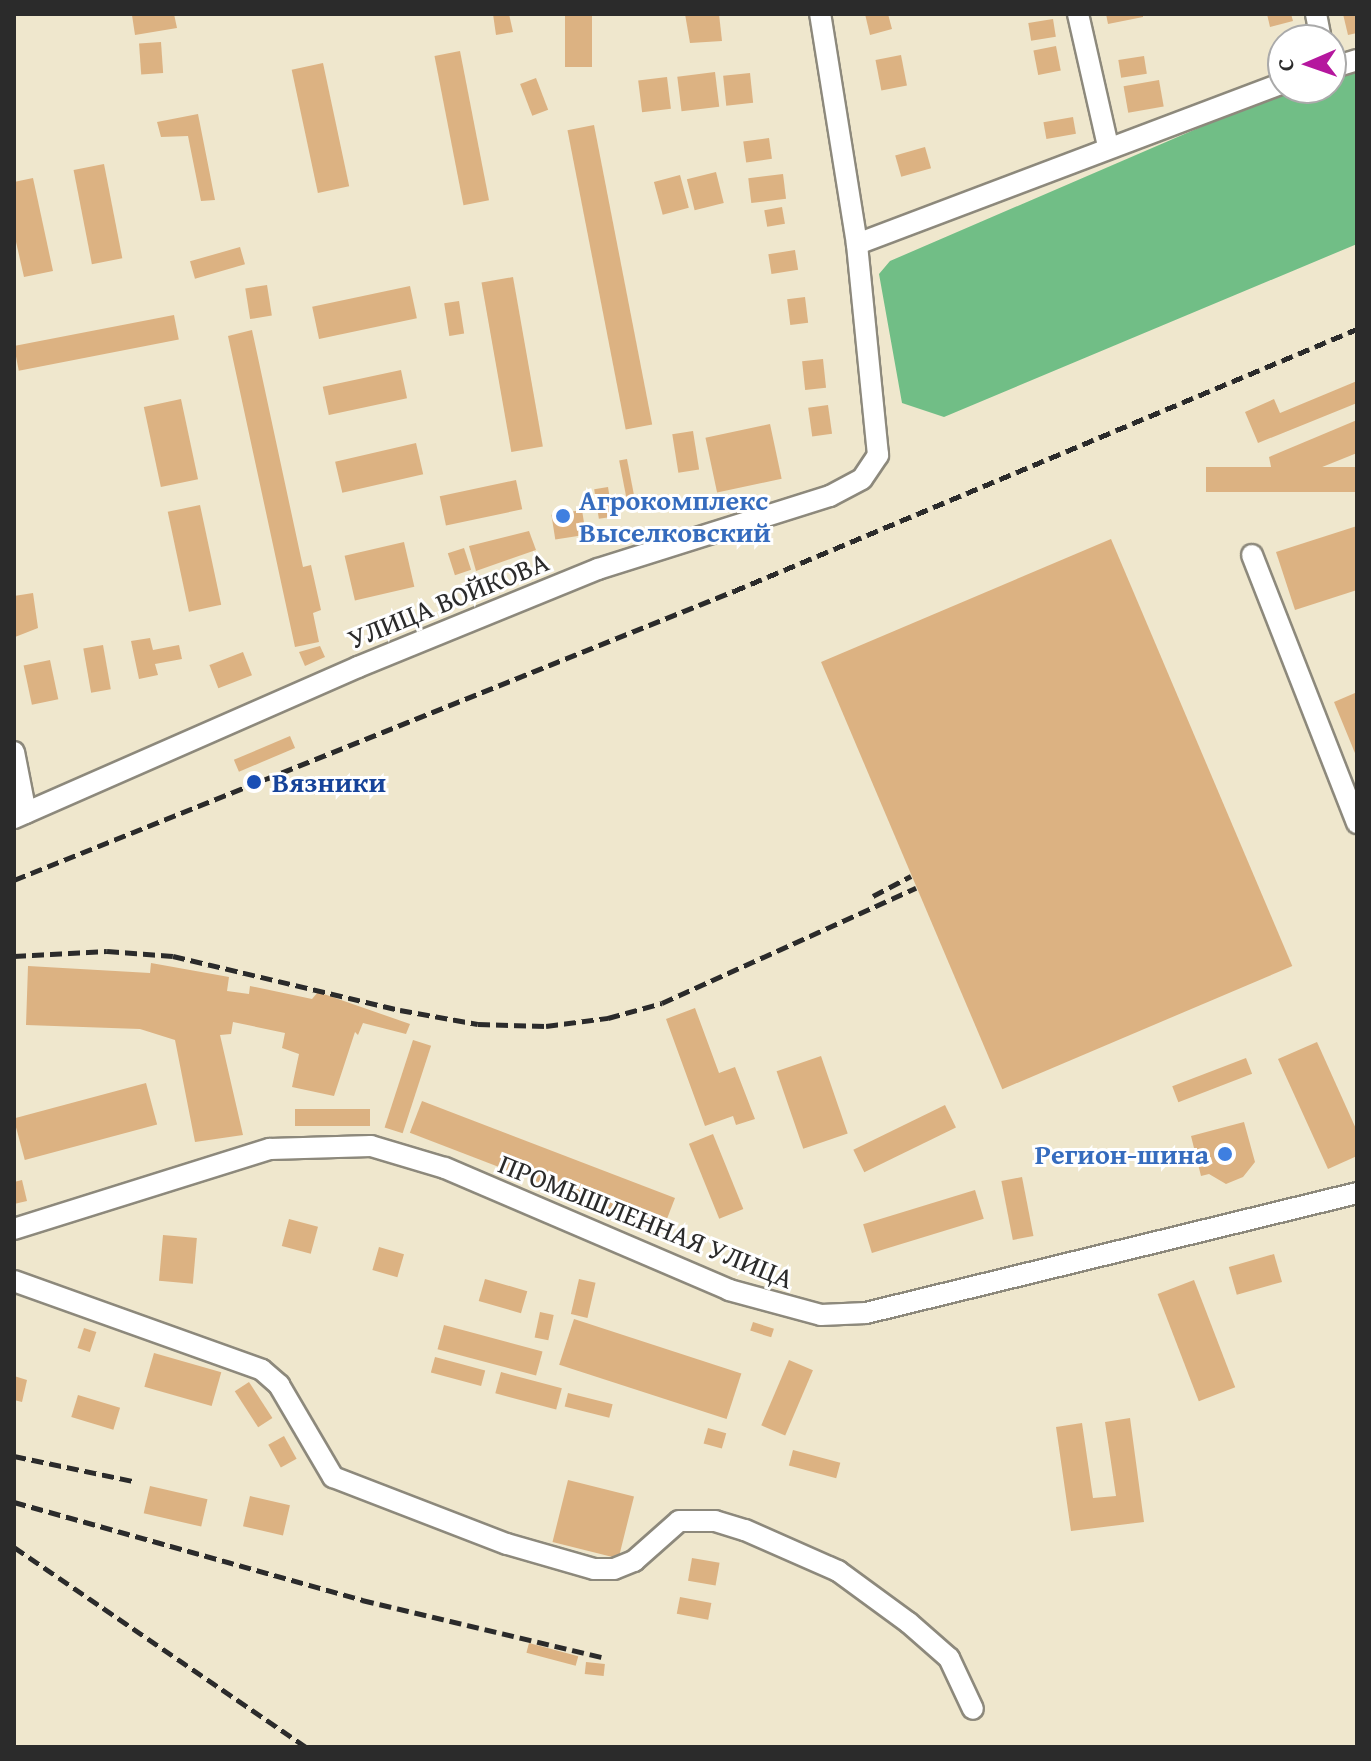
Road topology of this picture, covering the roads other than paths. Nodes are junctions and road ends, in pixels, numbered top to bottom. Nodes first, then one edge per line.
1 (820, 14) edge
2 (1078, 14) edge
3 (1267, 89) edge
4 (1108, 146) junction
5 (857, 244) junction
6 (1252, 555) dead end
7 (14, 752) edge
8 (20, 816) edge
9 (1357, 823) edge
10 (1357, 1193) edge
11 (14, 1229) edge
12 (14, 1281) edge
13 (973, 1709) dead end

1 - 5 street, УЛИЦА ВОЙКОВА
2 - 4 street
3 - 4 street
4 - 5 street
5 - 8 street, УЛИЦА ВОЙКОВА
6 - 9 street
7 - 8 street
10 - 11 street, ПРОМЫШЛЕННАЯ УЛИЦА
12 - 13 street

